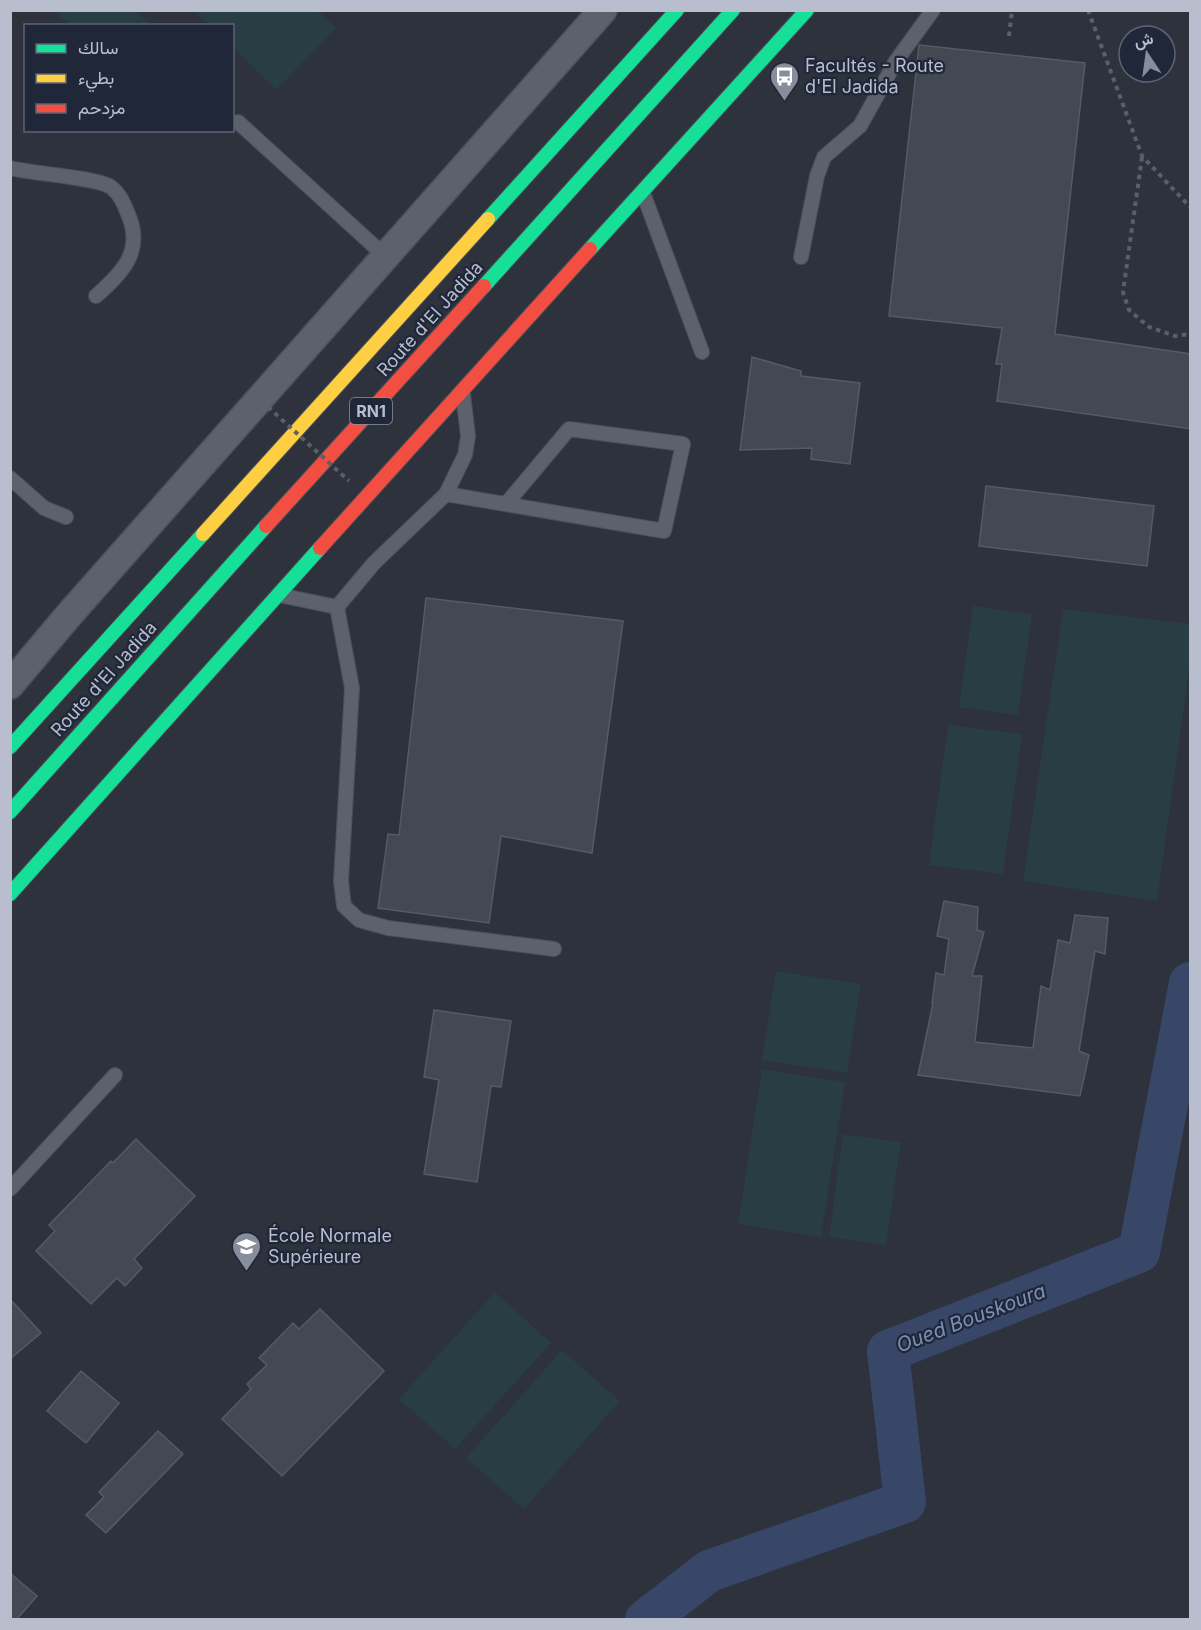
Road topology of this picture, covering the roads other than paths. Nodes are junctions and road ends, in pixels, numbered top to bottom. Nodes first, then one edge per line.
1 (603, 10) edge
2 (677, 10) edge
3 (734, 10) edge
4 (807, 10) edge
5 (933, 10) edge
6 (238, 122) dead end
7 (10, 168) edge
8 (643, 192) junction
9 (385, 256) junction
10 (801, 257) dead end
11 (96, 296) dead end
12 (702, 352) dead end
13 (463, 391) junction
14 (10, 478) edge
15 (446, 494) junction
16 (506, 504) junction
17 (66, 518) dead end
18 (278, 595) junction
19 (337, 607) junction
20 (10, 685) edge
21 (10, 747) edge
22 (10, 812) edge
23 (10, 894) edge
24 (554, 949) dead end
25 (115, 1075) dead end
26 (10, 1189) edge

1 - 9 street
2 - 21 main road, Route d'El Jadida / RN1
3 - 22 main road, Route d'El Jadida / RN1
4 - 8 main road
5 - 10 lane
6 - 9 lane
7 - 11 lane
8 - 12 lane
8 - 13 main road
9 - 20 street
13 - 15 lane
13 - 18 main road
14 - 17 lane
15 - 16 lane
15 - 19 lane
16 - 16 lane
18 - 19 lane
18 - 23 main road
19 - 24 lane
25 - 26 lane

